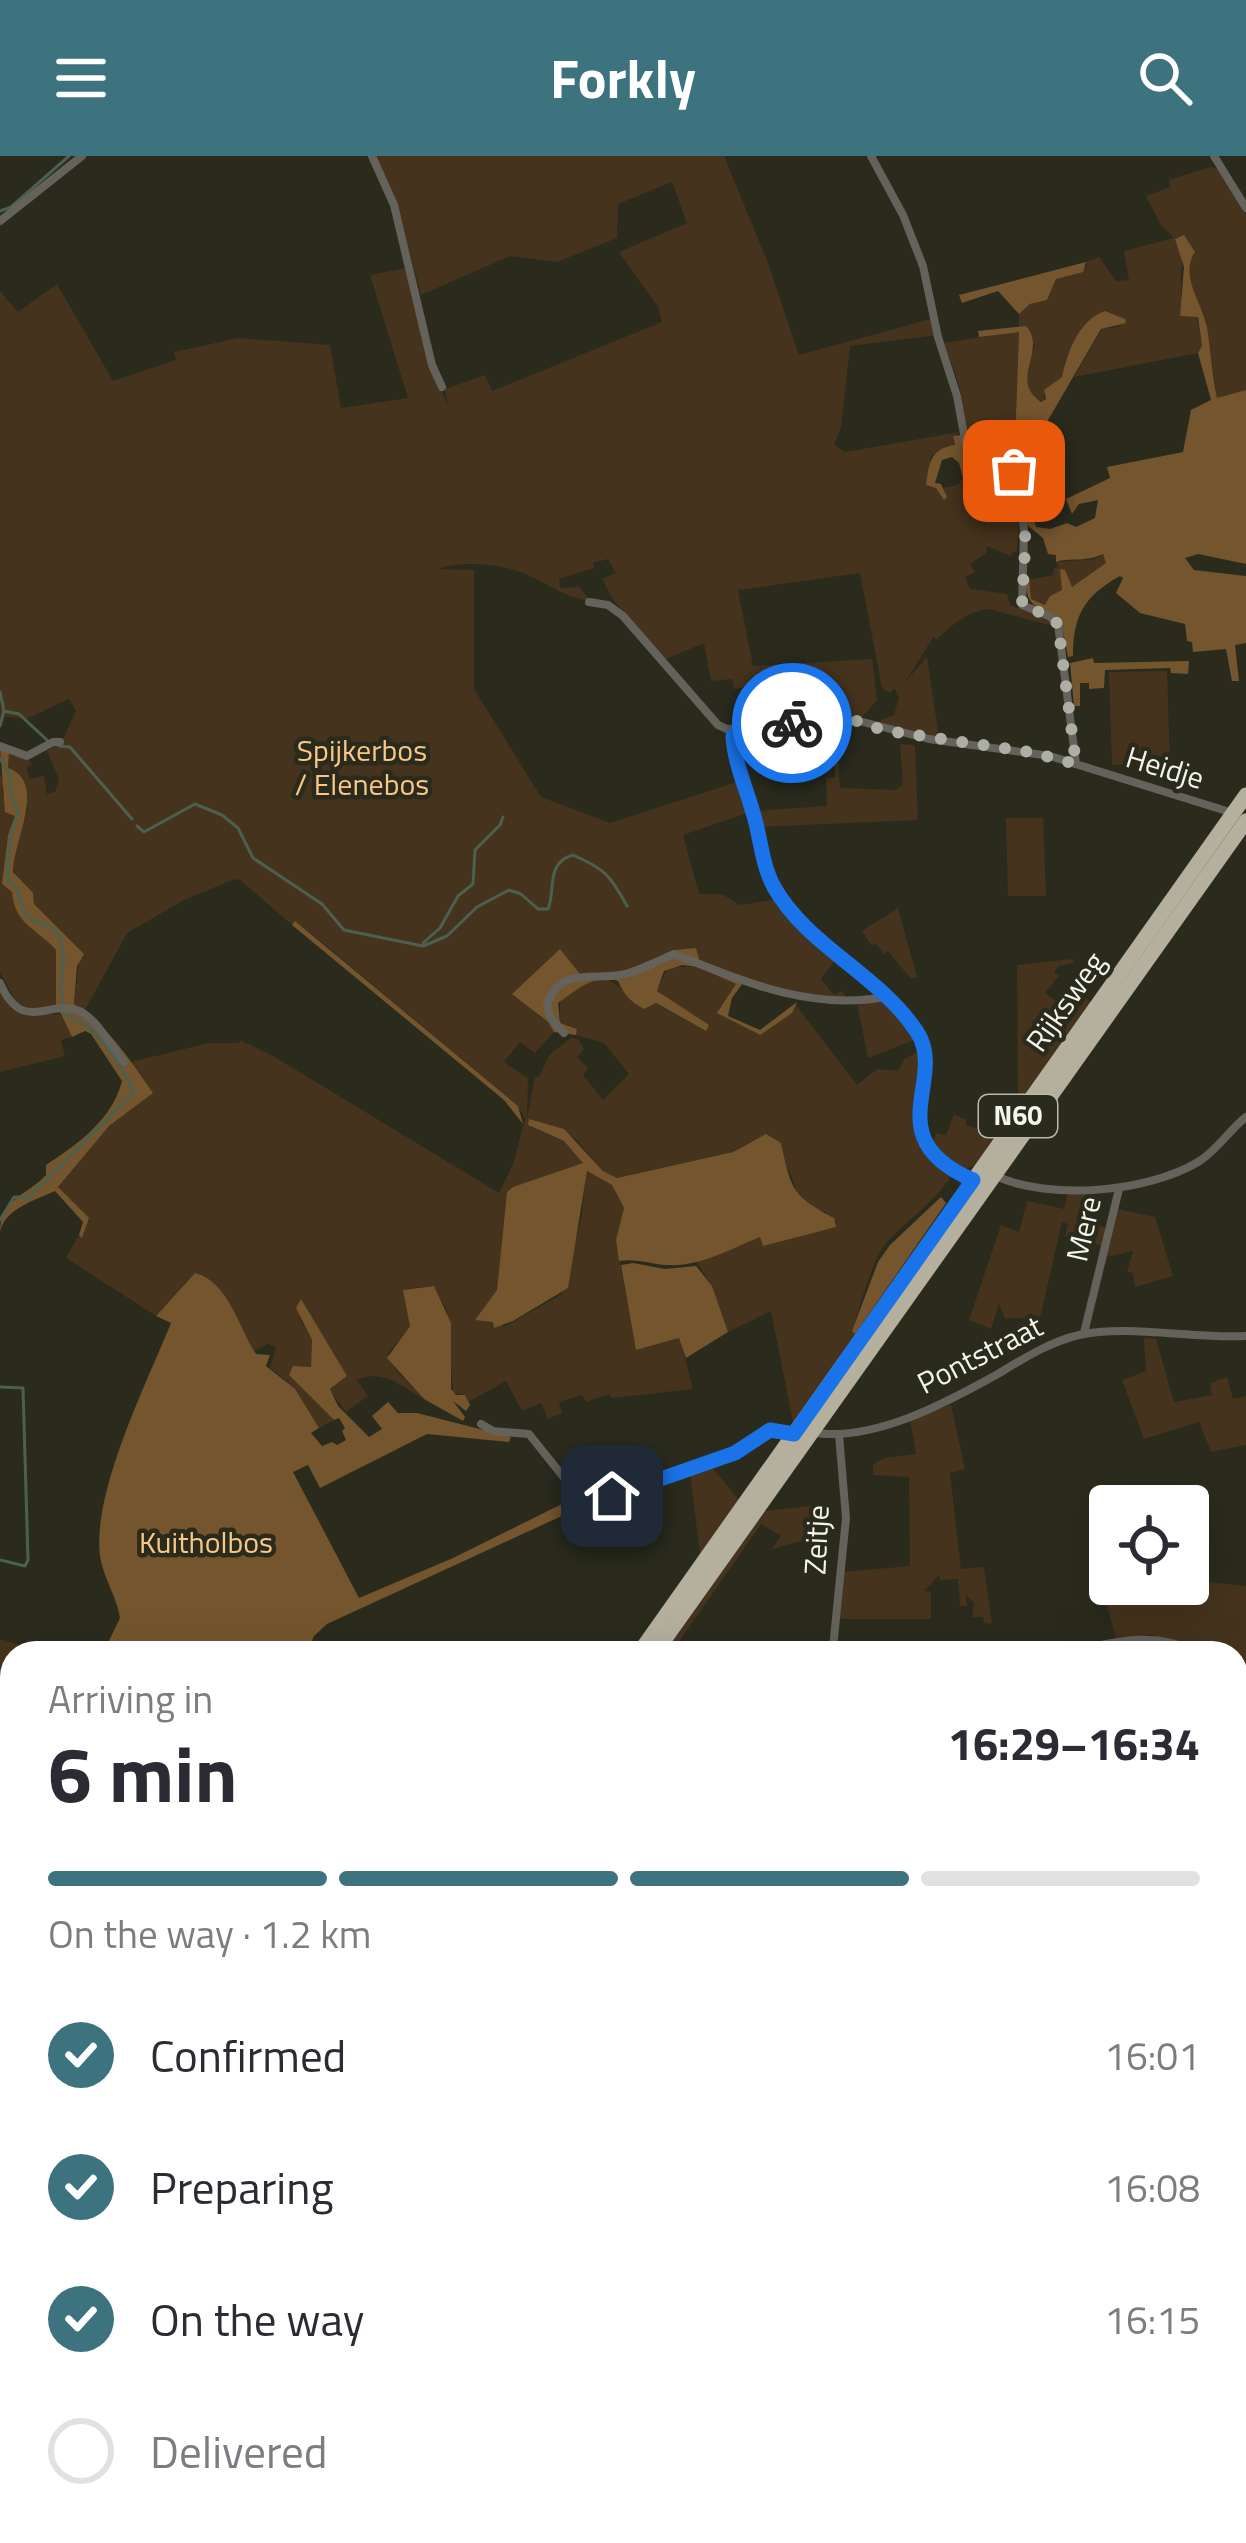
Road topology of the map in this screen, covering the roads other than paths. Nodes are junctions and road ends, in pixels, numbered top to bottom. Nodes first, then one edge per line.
1 (82, 156) edge
2 (372, 156) edge
3 (872, 156) edge
4 (1214, 156) edge
5 (1246, 208) edge
6 (0, 221) edge
7 (442, 387) dead end
8 (589, 602) dead end
9 (735, 731) junction
10 (60, 742) dead end
11 (0, 746) edge
12 (1076, 764) junction
13 (1246, 795) edge
14 (1241, 817) edge
15 (0, 982) edge
16 (887, 996) junction
17 (562, 1032) dead end
18 (124, 1062) dead end
19 (1246, 1117) edge
20 (993, 1174) junction
21 (973, 1180) junction
22 (1119, 1189) junction
23 (1084, 1334) junction
24 (1246, 1336) edge
25 (481, 1424) dead end
26 (802, 1433) junction
27 (839, 1435) junction
28 (648, 1641) edge
29 (663, 1641) edge
30 (838, 1641) edge
31 (1132, 1641) edge
32 (1168, 1641) edge

1 - 6 street
2 - 7 street
3 - 12 street
4 - 5 street
8 - 9 street, Heidje
9 - 12 street, Heidje
9 - 16 street
10 - 11 street
12 - 14 street, Heidje
13 - 14 highway, Rijksweg / N60
14 - 20 highway, Rijksweg / N60
14 - 21 highway, Rijksweg / N60
15 - 18 street
16 - 17 street
16 - 21 street
19 - 22 street
20 - 22 street, Mere
20 - 26 highway, Rijksweg / N60
21 - 26 highway, Rijksweg / N60
22 - 23 street, Mere
23 - 24 street, Pontstraat
23 - 27 street, Pontstraat
25 - 26 street
26 - 27 street, Pontstraat
26 - 28 highway, Rijksweg / N60
26 - 29 highway, Rijksweg / N60
27 - 30 street, Zeitje
31 - 32 street

